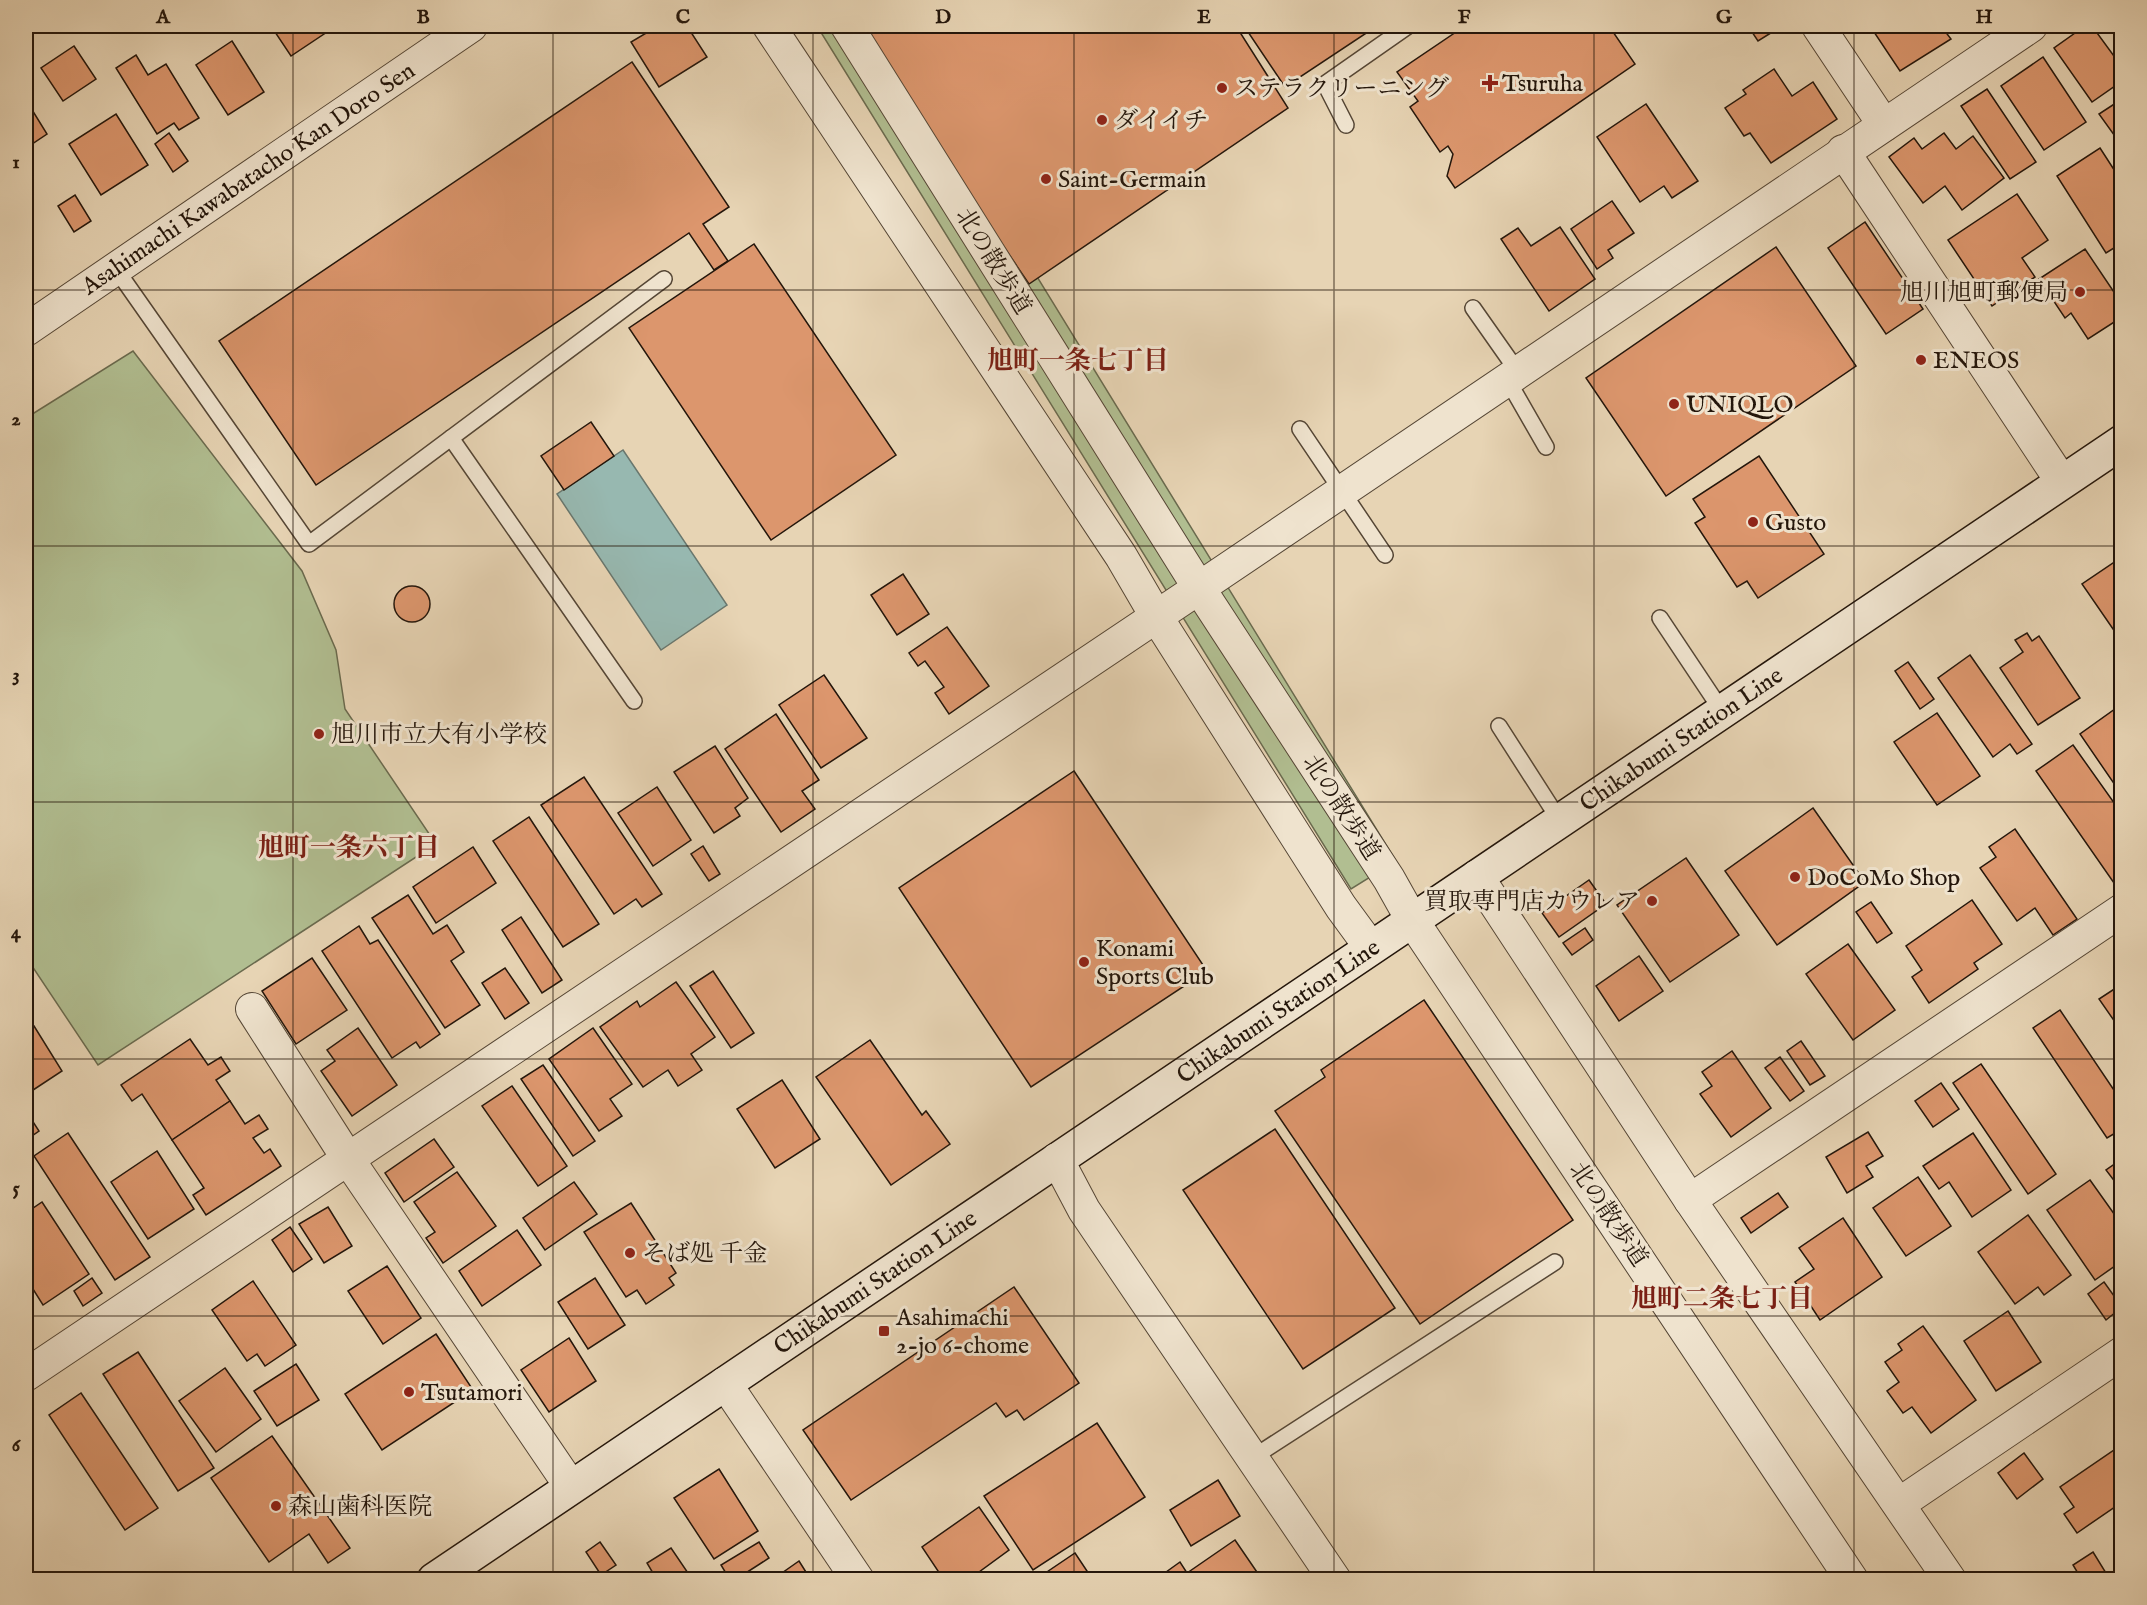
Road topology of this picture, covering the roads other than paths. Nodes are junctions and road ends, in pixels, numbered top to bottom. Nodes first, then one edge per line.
1 (471, 26) edge
2 (769, 26) edge
3 (847, 26) edge
4 (1408, 26) edge
5 (1818, 26) edge
6 (2031, 26) edge
7 (1346, 125) dead end
8 (1884, 125) junction
9 (1843, 152) junction
10 (116, 269) junction
11 (664, 279) dead end
12 (1473, 308) dead end
13 (26, 330) edge
14 (1512, 375) junction
15 (1300, 429) dead end
16 (451, 438) junction
17 (1546, 447) dead end
18 (2120, 447) edge
19 (2062, 482) junction
20 (1341, 491) junction
21 (1385, 555) dead end
22 (1199, 588) junction
23 (1156, 616) junction
24 (1660, 618) dead end
25 (634, 701) dead end
26 (1722, 711) junction
27 (1499, 726) dead end
28 (1560, 821) junction
29 (1477, 876) junction
30 (2121, 910) edge
31 (1412, 920) junction
32 (1371, 948) junction
33 (252, 1008) dead end
34 (348, 1159) junction
35 (1057, 1159) junction
36 (1690, 1200) junction
37 (1555, 1262) dead end
38 (2121, 1353) edge
39 (26, 1375) edge
40 (725, 1383) junction
41 (1252, 1458) junction
42 (571, 1487) junction
43 (1899, 1504) junction
44 (434, 1580) edge
45 (858, 1580) edge
46 (1335, 1580) edge
47 (1852, 1580) edge
48 (1950, 1580) edge

1 - 10 street, Asahimachi Kawabatacho Kan Doro Sen
2 - 23 street
3 - 22 street, 北の散歩道
4 - 7 lane
5 - 8 street
6 - 8 street
8 - 9 street
9 - 14 street
9 - 19 street
10 - 13 street, Asahimachi Kawabatacho Kan Doro Sen
10 - 16 lane
11 - 16 lane
12 - 14 lane
14 - 17 lane
14 - 20 street
15 - 20 lane
16 - 25 lane
18 - 19 main road, Chikabumi Station Line
19 - 26 main road, Chikabumi Station Line
20 - 21 lane
20 - 22 street
22 - 23 street
22 - 31 street, 北の散歩道
23 - 32 street
23 - 34 street
24 - 26 lane
26 - 28 main road, Chikabumi Station Line
27 - 28 lane
28 - 29 main road, Chikabumi Station Line
29 - 31 main road, Chikabumi Station Line
29 - 36 street
30 - 36 street
31 - 32 main road, Chikabumi Station Line
31 - 47 street, 北の散歩道
32 - 35 main road, Chikabumi Station Line
33 - 34 street
34 - 39 street
34 - 42 street
35 - 40 main road, Chikabumi Station Line
35 - 41 street
36 - 43 street
37 - 41 lane
38 - 43 street
40 - 42 main road, Chikabumi Station Line
40 - 45 street
41 - 46 street
42 - 44 main road, Chikabumi Station Line
43 - 48 street

